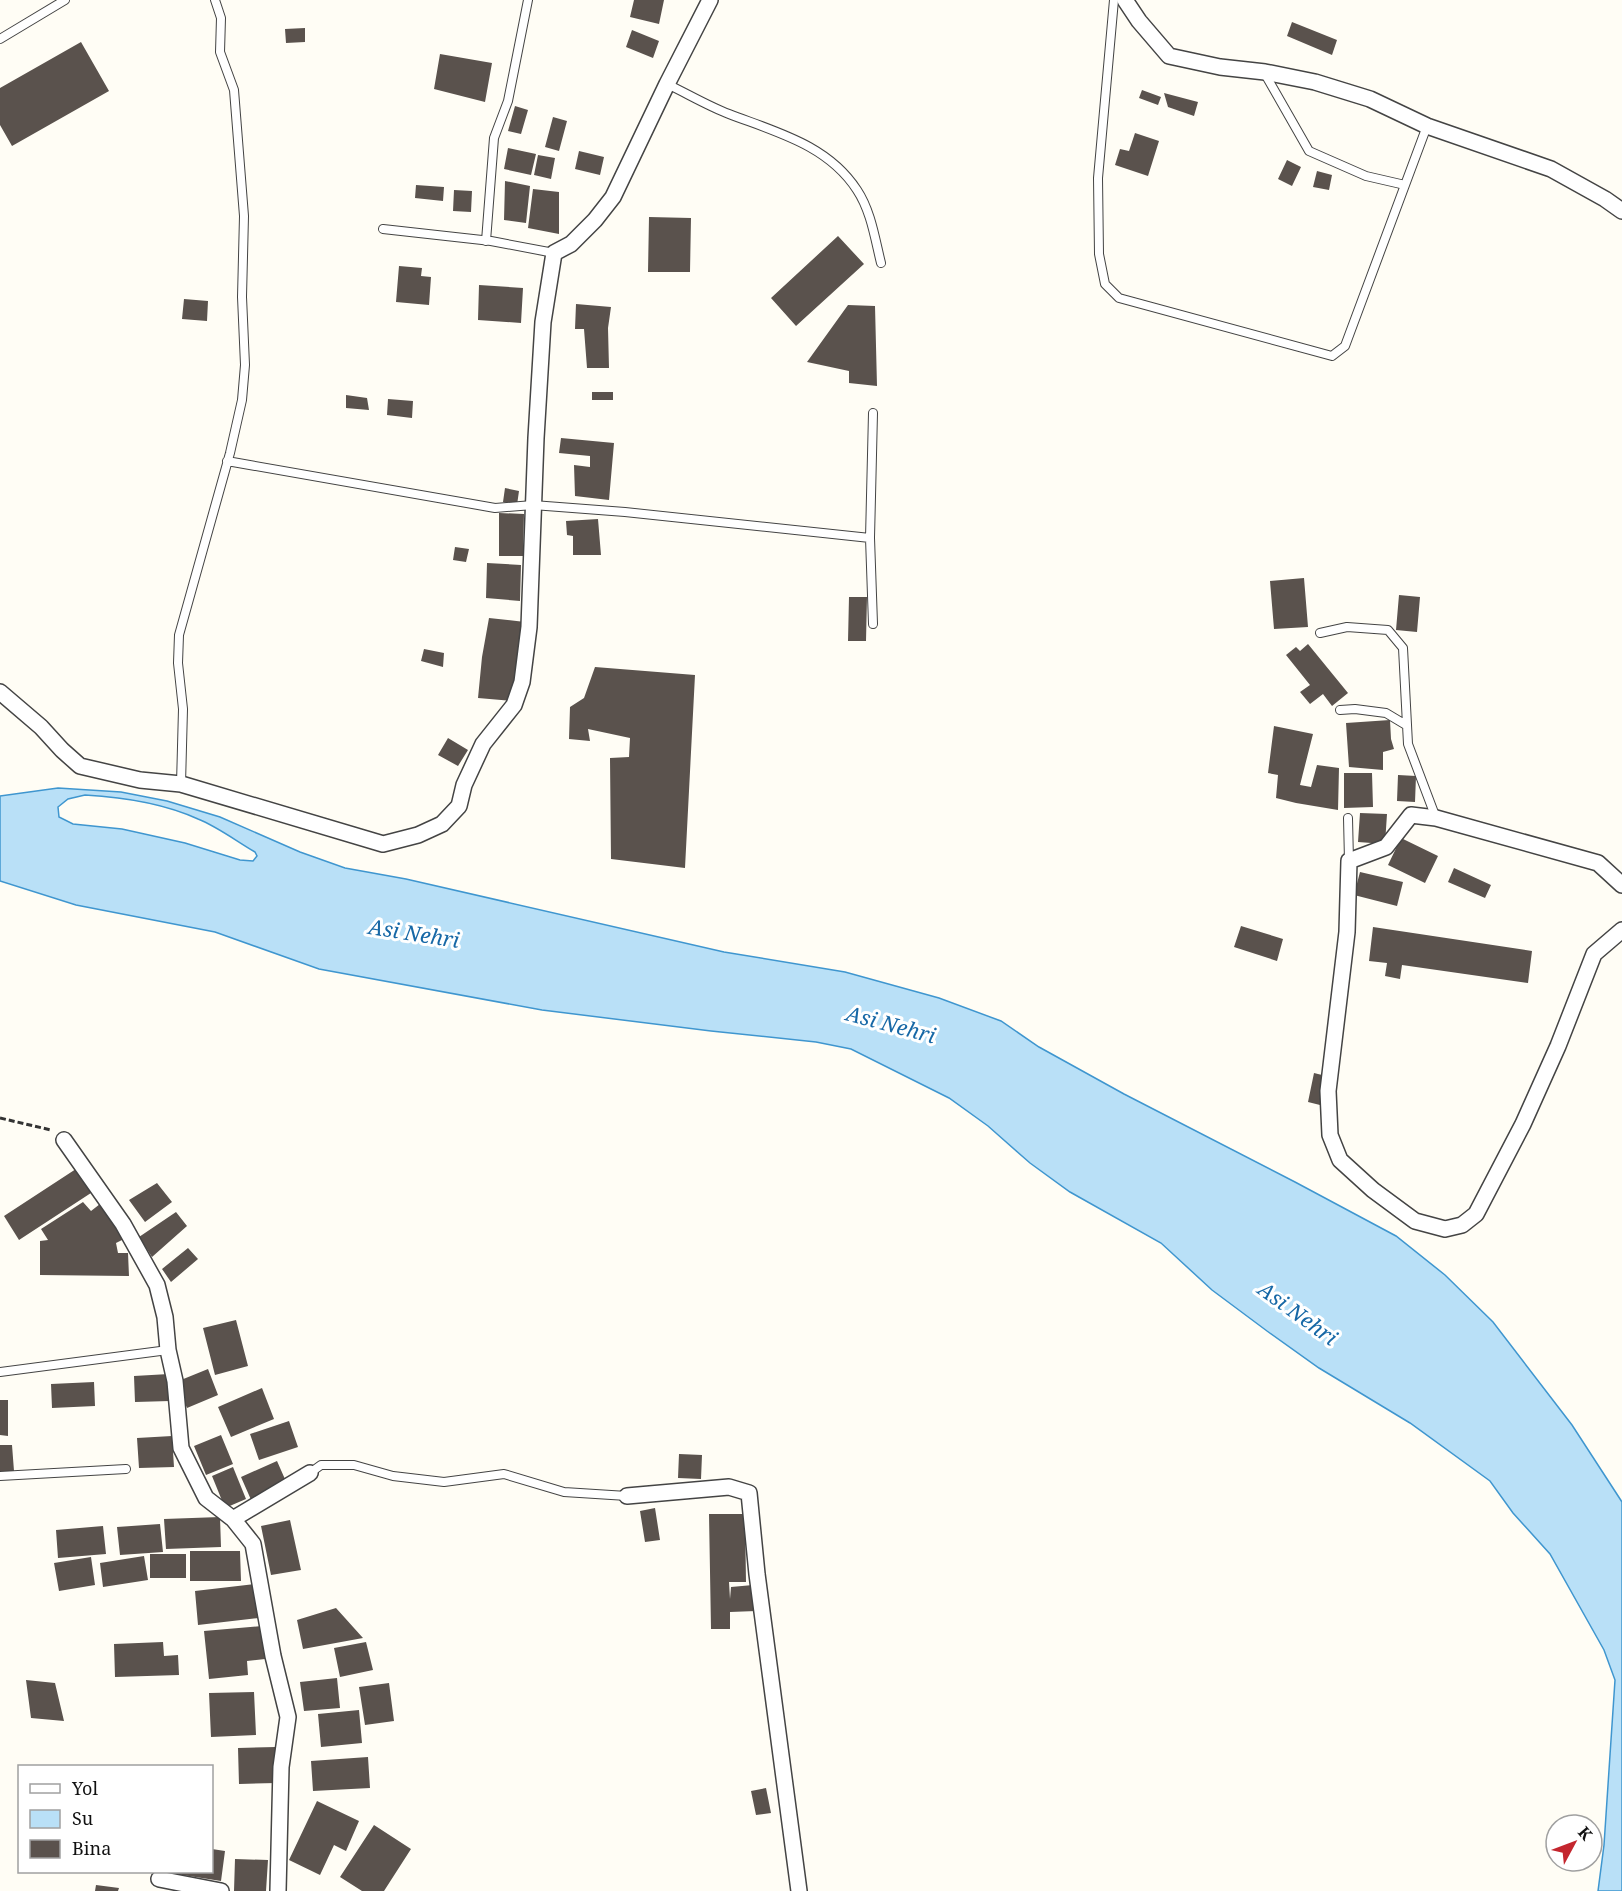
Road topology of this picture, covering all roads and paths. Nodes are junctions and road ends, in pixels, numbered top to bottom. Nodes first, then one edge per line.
1 (65, 0) edge
2 (215, 0) edge
3 (528, 0) edge
4 (710, 0) edge
5 (1114, 0) edge
6 (1125, 0) edge
7 (0, 39) edge
8 (1264, 72) junction
9 (667, 84) junction
10 (1427, 126) junction
11 (1405, 185) junction
12 (1622, 211) edge
13 (383, 229) dead end
14 (486, 241) junction
15 (554, 254) junction
16 (881, 263) dead end
17 (873, 413) dead end
18 (227, 461) junction
19 (533, 505) junction
20 (870, 538) junction
21 (873, 624) dead end
22 (1320, 633) dead end
23 (0, 692) edge
24 (1340, 710) dead end
25 (1407, 725) junction
26 (182, 784) junction
27 (1348, 818) dead end
28 (1436, 818) junction
29 (1349, 861) junction
30 (1622, 885) edge
31 (1622, 930) edge
32 (0, 1118) edge
33 (64, 1140) joint
34 (168, 1350) junction
35 (0, 1372) edge
36 (126, 1468) dead end
37 (310, 1473) joint
38 (0, 1476) edge
39 (627, 1496) joint
40 (233, 1519) junction
41 (159, 1879) dead end
42 (221, 1891) edge
43 (278, 1891) edge
44 (799, 1891) edge

1 - 7 lane
2 - 18 lane
3 - 14 lane
4 - 9 street
5 - 11 lane
6 - 8 street
8 - 10 street
8 - 11 lane
9 - 15 street
9 - 16 lane
10 - 11 lane
10 - 12 street
13 - 14 lane
14 - 15 lane
15 - 19 street
17 - 20 lane
18 - 19 lane
18 - 26 lane
19 - 20 lane
19 - 26 street
20 - 21 lane
22 - 25 lane
23 - 26 street
24 - 25 lane
25 - 28 lane
27 - 29 lane
28 - 29 street
28 - 30 street
29 - 31 street
32 - 33 path
33 - 34 street
34 - 35 lane
34 - 40 street
36 - 38 lane
37 - 39 lane
37 - 40 street
39 - 44 street
40 - 43 street
41 - 42 street

